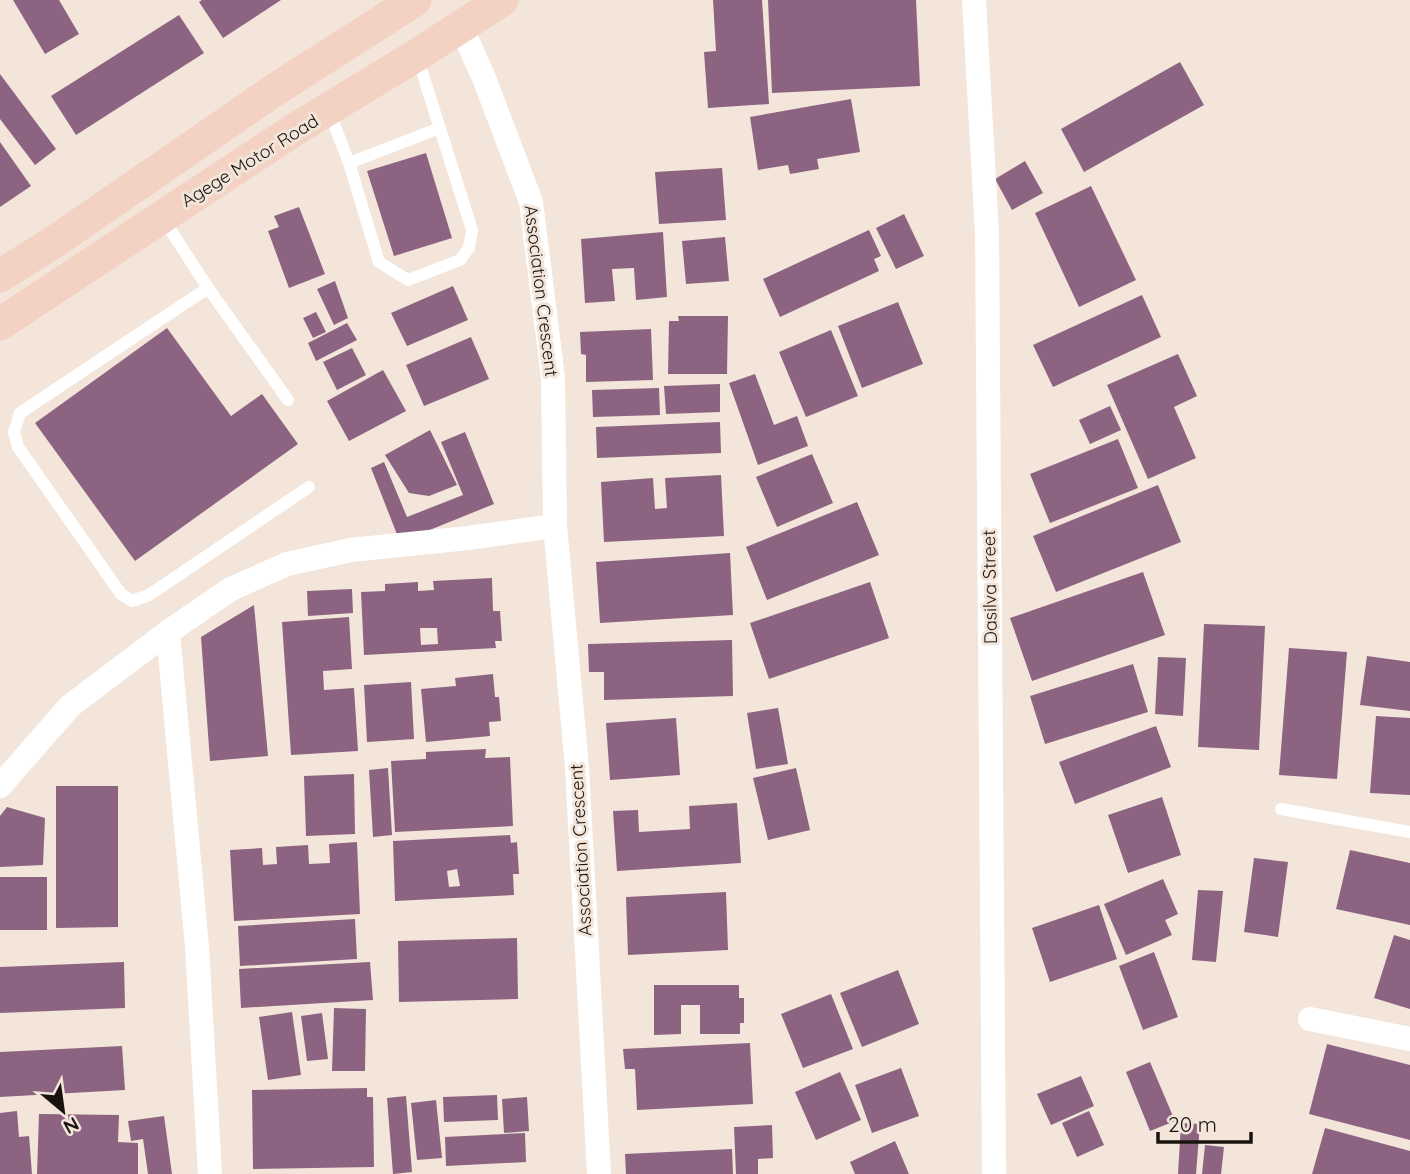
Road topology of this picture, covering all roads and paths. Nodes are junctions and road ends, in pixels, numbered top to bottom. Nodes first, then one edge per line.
1 (415, 0) edge
2 (502, 0) edge
3 (974, 0) edge
4 (461, 27) junction
5 (417, 55) junction
6 (274, 91) junction
7 (329, 111) junction
8 (298, 128) junction
9 (440, 128) junction
10 (349, 163) junction
11 (162, 217) junction
12 (0, 276) edge
13 (208, 288) junction
14 (0, 324) edge
15 (288, 400) dead end
16 (309, 487) dead end
17 (555, 526) junction
18 (168, 632) junction
19 (0, 786) edge
20 (1282, 808) dead end
21 (1410, 832) edge
22 (1310, 1019) dead end
23 (1410, 1039) edge
24 (210, 1174) edge
25 (599, 1174) edge
26 (995, 1174) edge

1 - 6 main road
2 - 4 main road, Agege Motor Road
3 - 26 street, Dasilva Street
4 - 5 main road, Agege Motor Road
4 - 17 street, Association Crescent
5 - 7 main road, Agege Motor Road
5 - 9 lane
6 - 8 main road
6 - 12 main road
7 - 8 main road, Agege Motor Road
7 - 10 lane
8 - 11 main road, Agege Motor Road
9 - 10 lane
9 - 10 lane
11 - 13 lane
11 - 14 main road, Agege Motor Road
13 - 15 lane
13 - 16 lane
17 - 18 street
17 - 25 street, Association Crescent
18 - 19 street
18 - 24 street
20 - 21 lane
22 - 23 street

